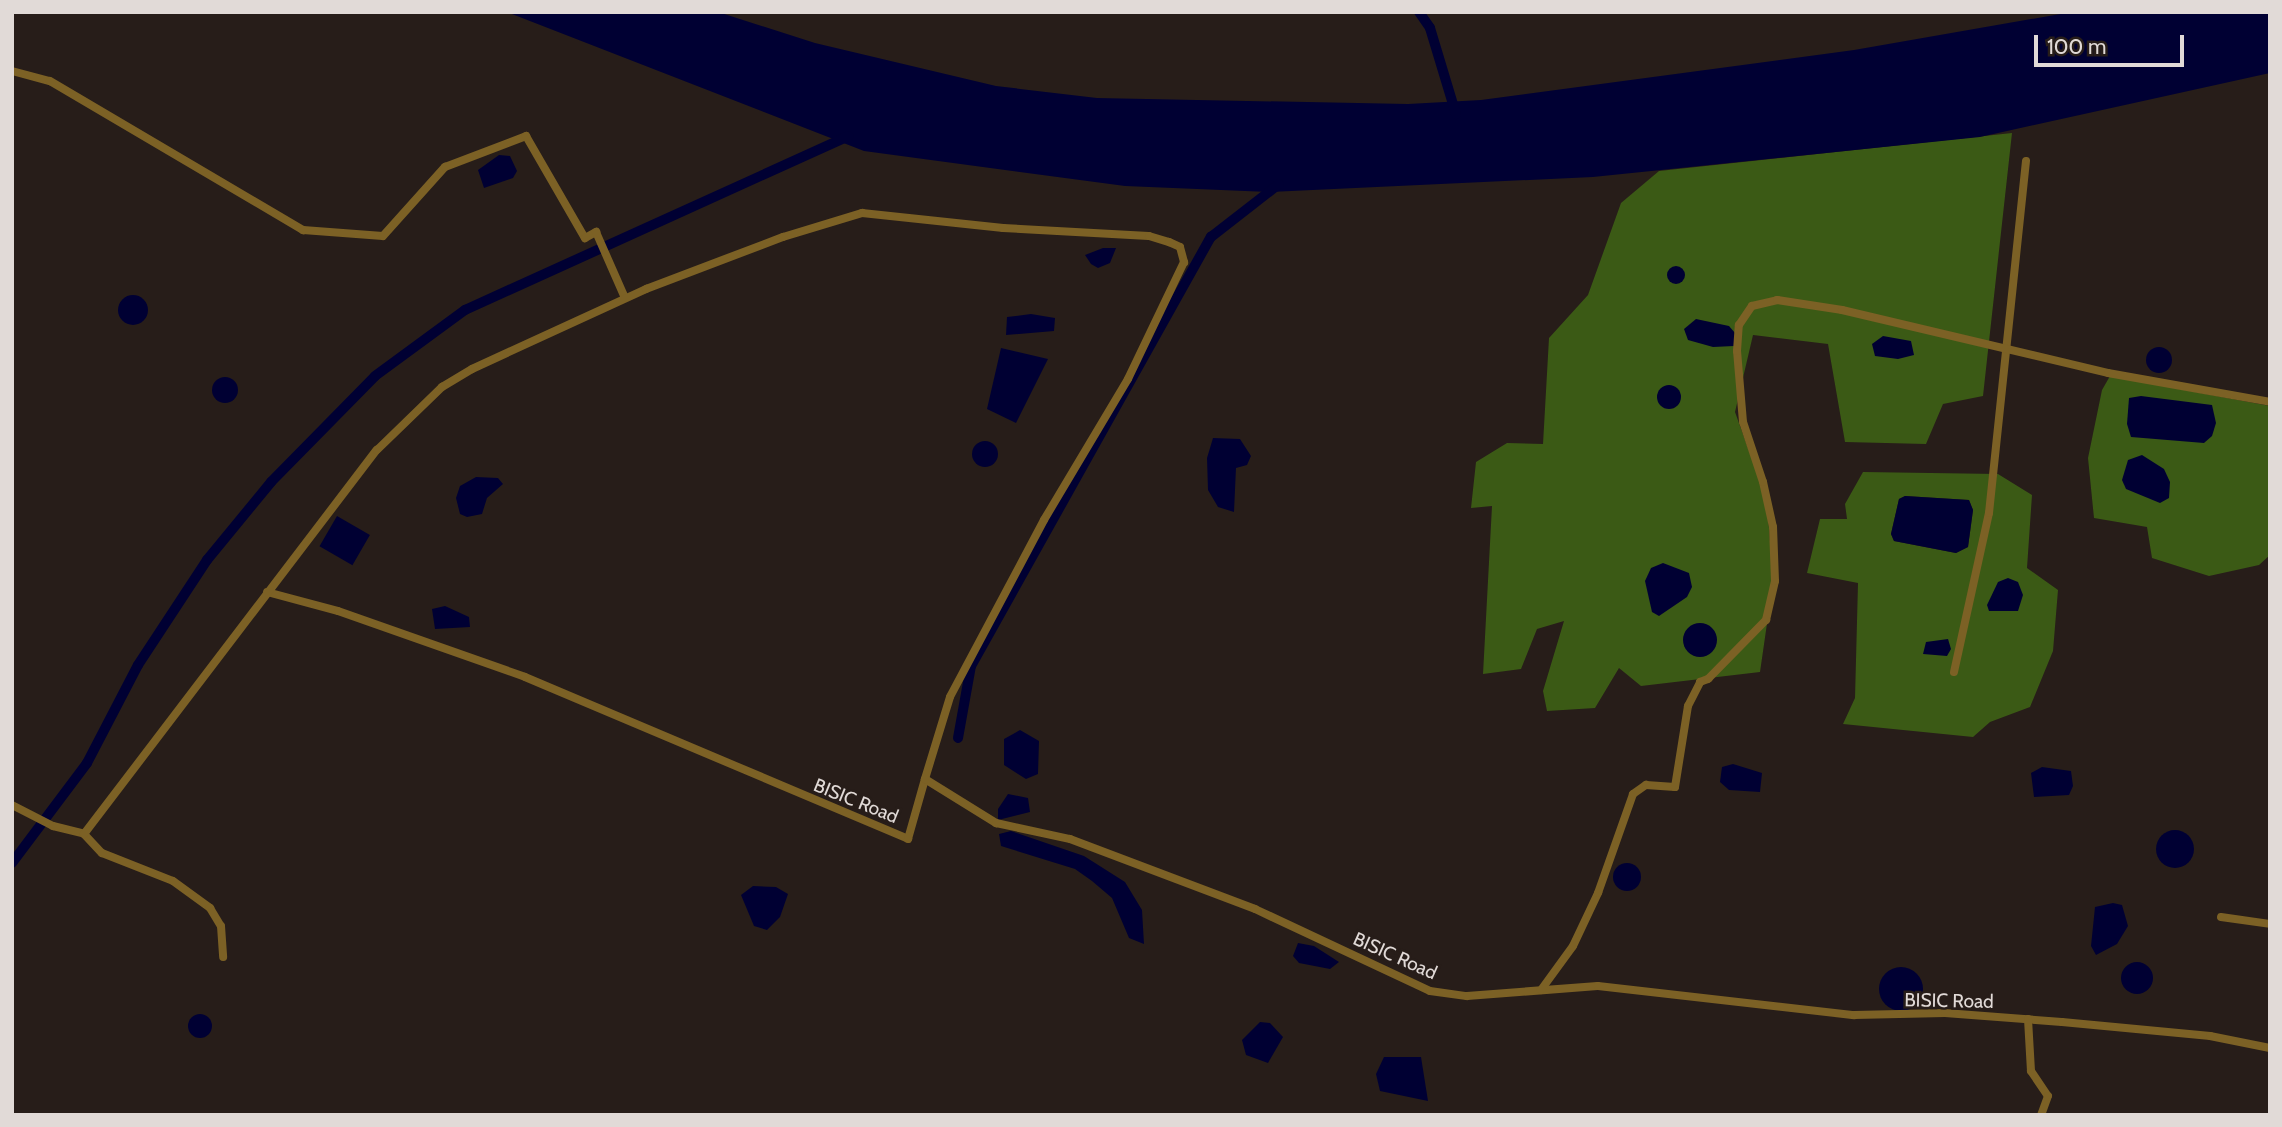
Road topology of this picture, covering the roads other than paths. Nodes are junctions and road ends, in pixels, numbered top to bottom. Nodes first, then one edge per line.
1 (12, 71) edge
2 (2026, 162) dead end
3 (625, 298) junction
4 (2005, 348) junction
5 (2270, 402) edge
6 (267, 592) junction
7 (1954, 672) dead end
8 (925, 779) junction
9 (12, 804) edge
10 (83, 834) junction
11 (2221, 917) dead end
12 (2270, 924) edge
13 (223, 957) dead end
14 (1541, 990) junction
15 (2028, 1019) junction
16 (2270, 1048) edge
17 (2041, 1115) edge

1 - 3 street
2 - 4 street
3 - 6 street
3 - 8 street
4 - 5 street
4 - 7 street
4 - 14 street
6 - 8 street, BISIC Road
6 - 10 street
8 - 14 street, BISIC Road
9 - 10 street
10 - 13 street
11 - 12 street
14 - 15 street, BISIC Road
15 - 16 street, BISIC Road
15 - 17 street

